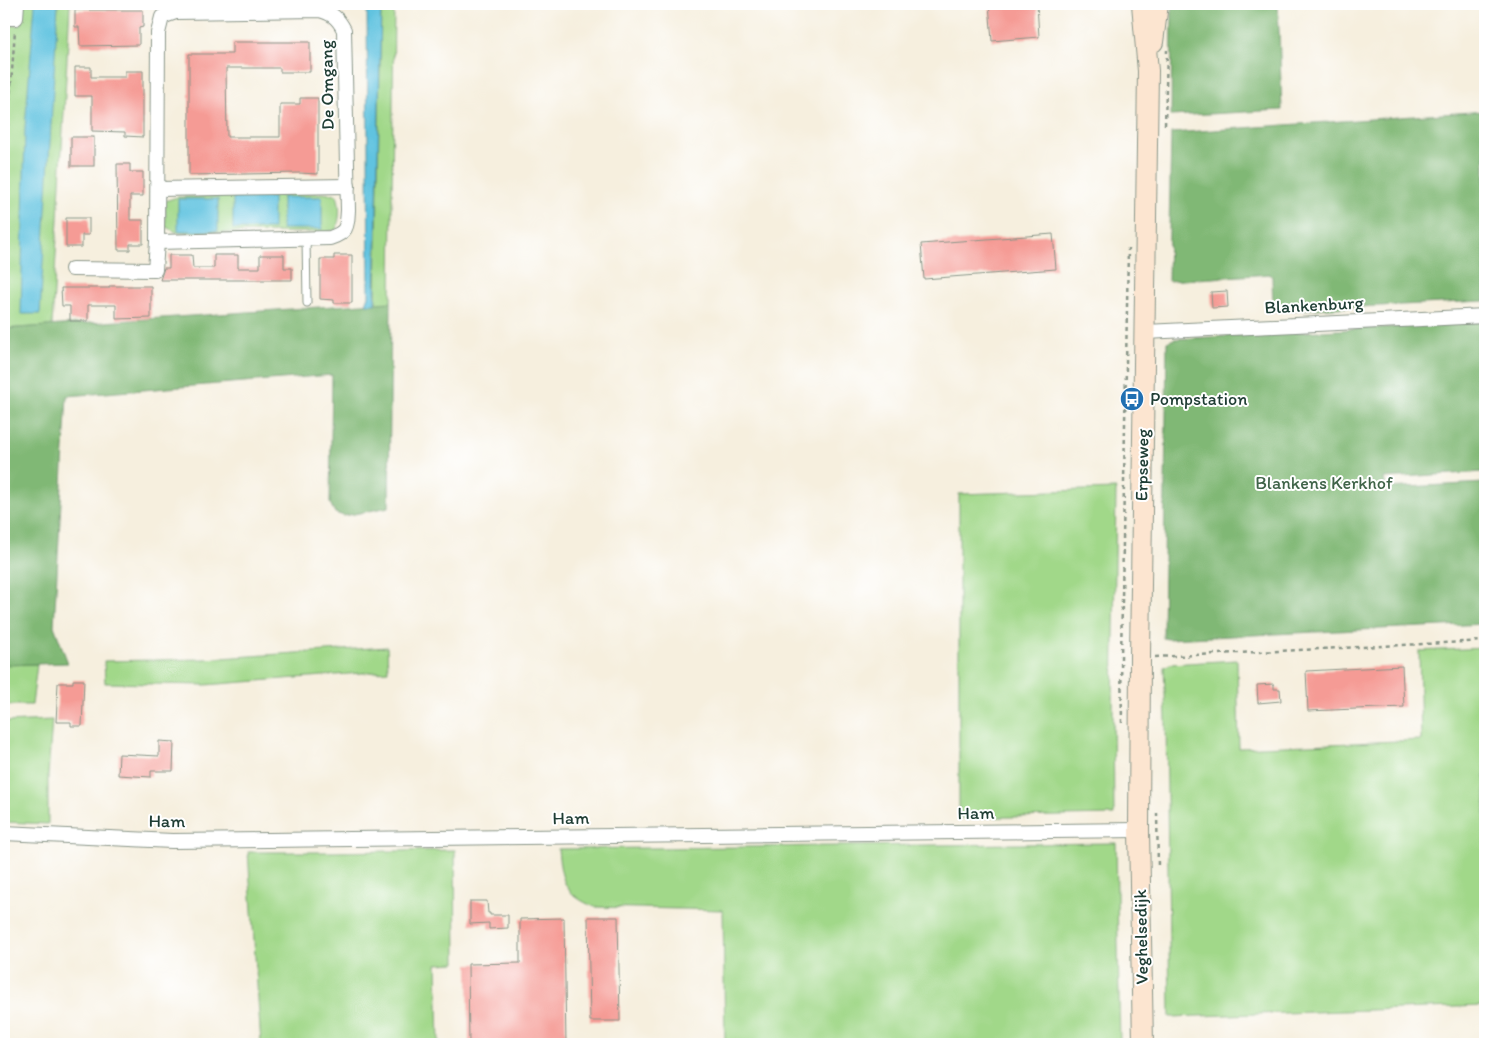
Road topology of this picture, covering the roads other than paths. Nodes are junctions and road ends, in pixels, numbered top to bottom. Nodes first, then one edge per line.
1 (17, 4) edge
2 (1142, 4) edge
3 (1158, 4) edge
4 (278, 7) edge
5 (10, 18) edge
6 (1148, 71) junction
7 (348, 186) junction
8 (158, 189) junction
9 (306, 238) junction
10 (156, 242) junction
11 (72, 269) dead end
12 (307, 303) dead end
13 (1485, 316) edge
14 (1145, 332) junction
15 (1139, 830) junction
16 (4, 833) edge
17 (1143, 1044) edge

1 - 5 street
2 - 6 main road, Erpseweg
3 - 6 main road, Erpseweg
4 - 7 street, De Omgang
4 - 8 street, De Omgang
6 - 14 main road, Erpseweg
7 - 8 street
7 - 9 street, De Omgang
8 - 10 street
9 - 10 street, De Omgang
9 - 12 lane
10 - 11 street
13 - 14 street, Blankenburg
14 - 15 main road, Erpseweg
15 - 16 street, Ham
15 - 17 main road, Veghelsedijk

